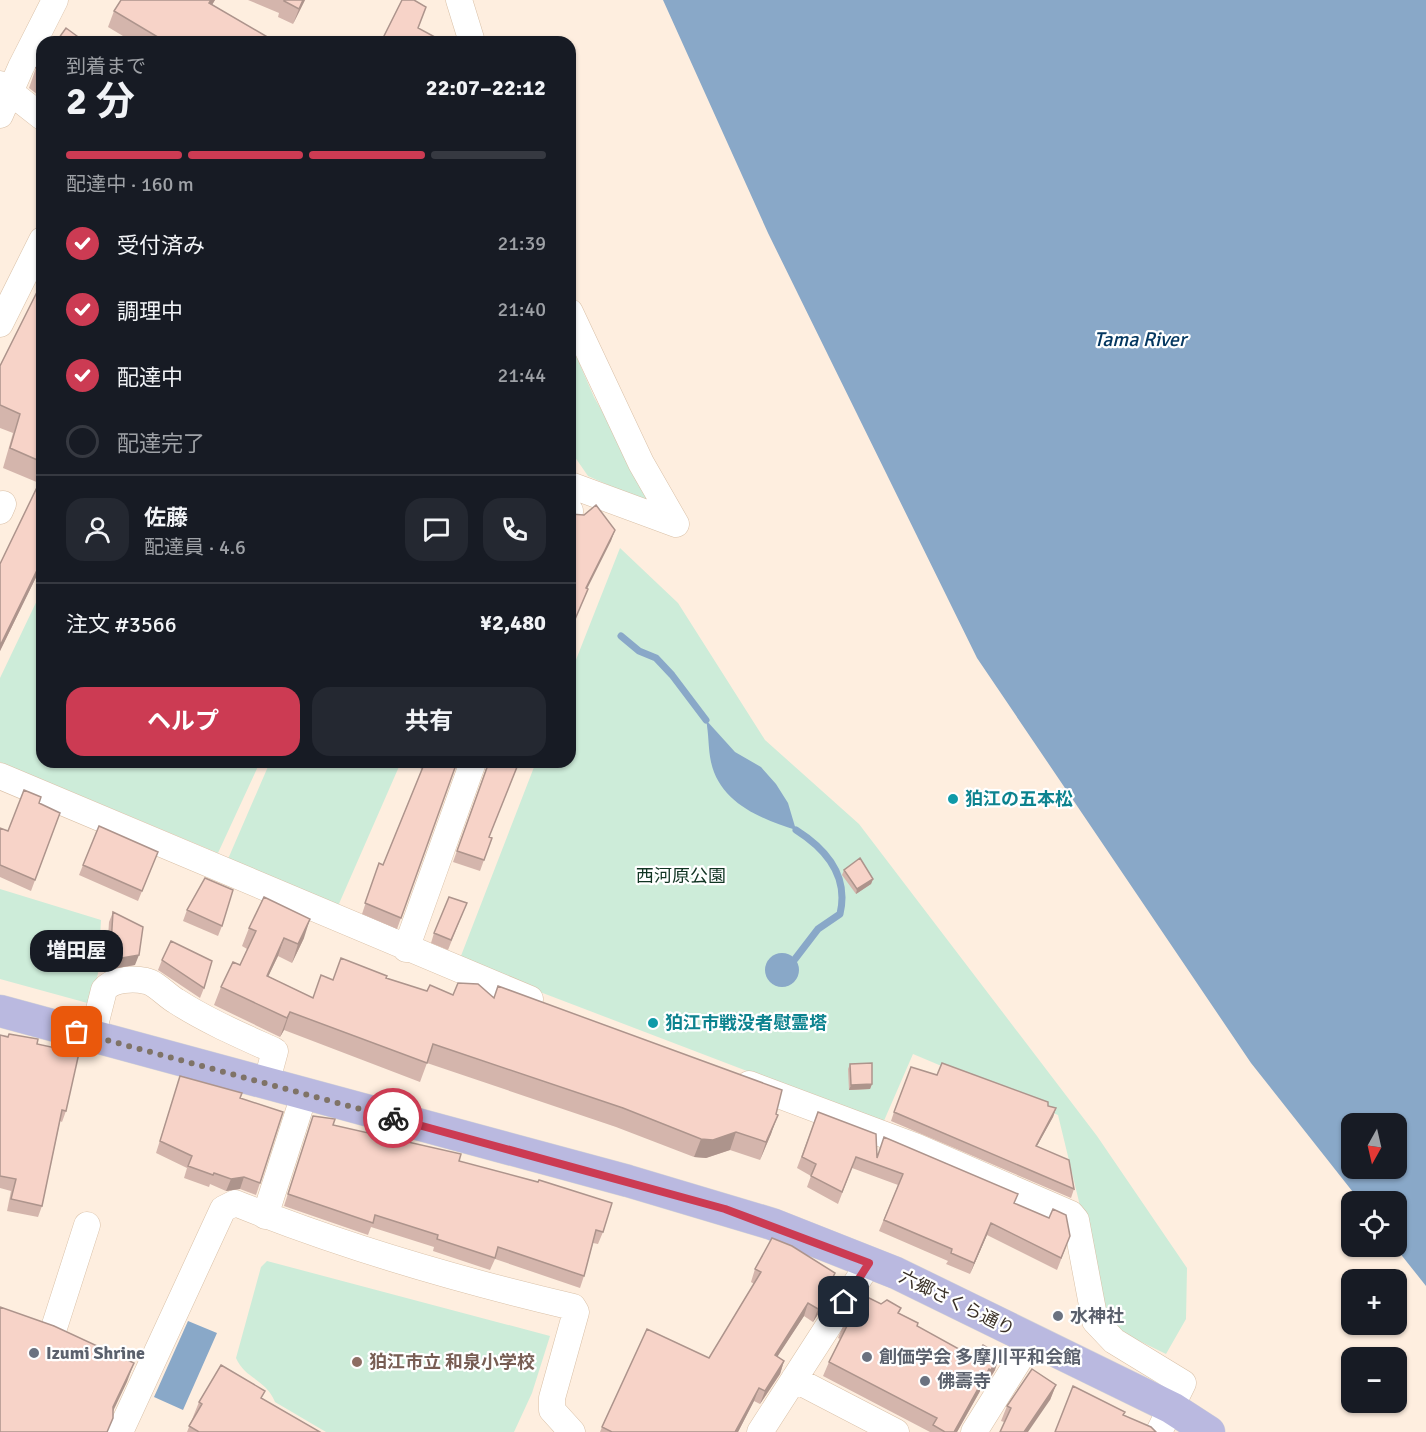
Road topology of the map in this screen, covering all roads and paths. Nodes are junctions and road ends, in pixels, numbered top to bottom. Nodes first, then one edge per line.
1 (55, 0) edge
2 (459, 0) edge
3 (37, 36) edge
4 (470, 36) edge
5 (36, 37) edge
6 (6, 88) edge
7 (36, 112) edge
8 (0, 115) edge
9 (36, 252) edge
10 (0, 324) edge
11 (576, 325) edge
12 (576, 487) edge
13 (470, 768) edge
14 (0, 776) edge
15 (406, 949) junction
16 (548, 1006) edge
17 (1, 1014) edge
18 (92, 1037) junction
19 (726, 1075) edge
20 (266, 1084) junction
21 (304, 1095) junction
22 (266, 1216) junction
23 (87, 1225) dead end
24 (869, 1263) junction
25 (53, 1332) edge
26 (1032, 1340) junction
27 (794, 1380) junction
28 (1166, 1420) edge
29 (120, 1432) edge
30 (572, 1432) edge
31 (760, 1432) edge
32 (896, 1432) edge
33 (974, 1432) edge
34 (1209, 1432) edge

1 - 3 street
2 - 4 street
5 - 6 street
6 - 7 street
6 - 8 street
9 - 10 street
11 - 12 street
13 - 15 street
14 - 15 street
15 - 16 street
17 - 18 main road, 六郷さくら通り
18 - 20 main road, 六郷さくら通り
18 - 20 street
19 - 28 street
20 - 21 main road, 六郷さくら通り
21 - 22 street
21 - 24 main road, 六郷さくら通り
22 - 29 street
22 - 30 street
23 - 25 street
24 - 26 main road, 六郷さくら通り
24 - 27 street
26 - 28 main road, 六郷さくら通り
26 - 33 street
27 - 31 street
27 - 32 street
28 - 34 main road, 六郷さくら通り

